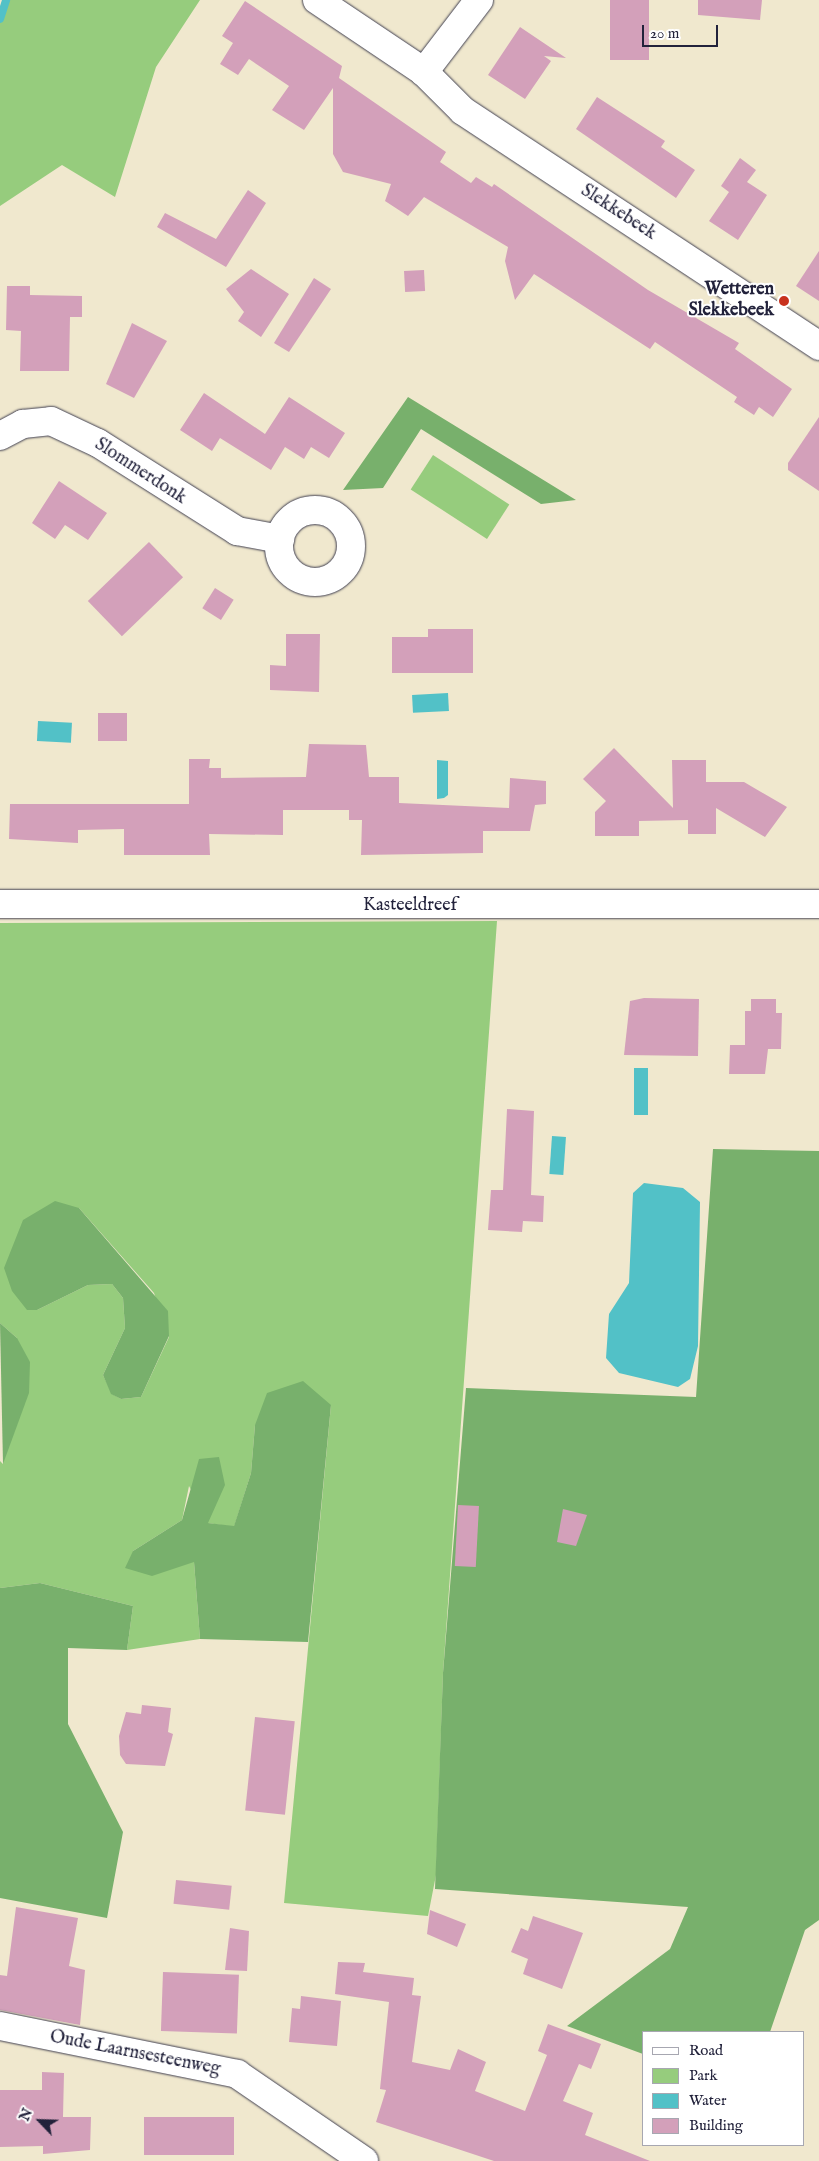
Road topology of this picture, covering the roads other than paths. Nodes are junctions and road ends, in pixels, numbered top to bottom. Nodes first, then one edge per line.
1 (317, 0) edge
2 (479, 0) edge
3 (424, 72) junction
4 (819, 346) edge
5 (0, 436) edge
6 (280, 539) dead end
7 (0, 904) edge
8 (819, 904) edge
9 (0, 2026) edge
10 (364, 2161) edge

1 - 3 street, Slekkebeek
2 - 3 street
3 - 4 street, Slekkebeek
5 - 6 street, Slommerdonk
7 - 8 street, Kasteeldreef
9 - 10 street, Oude Laarnsesteenweg

